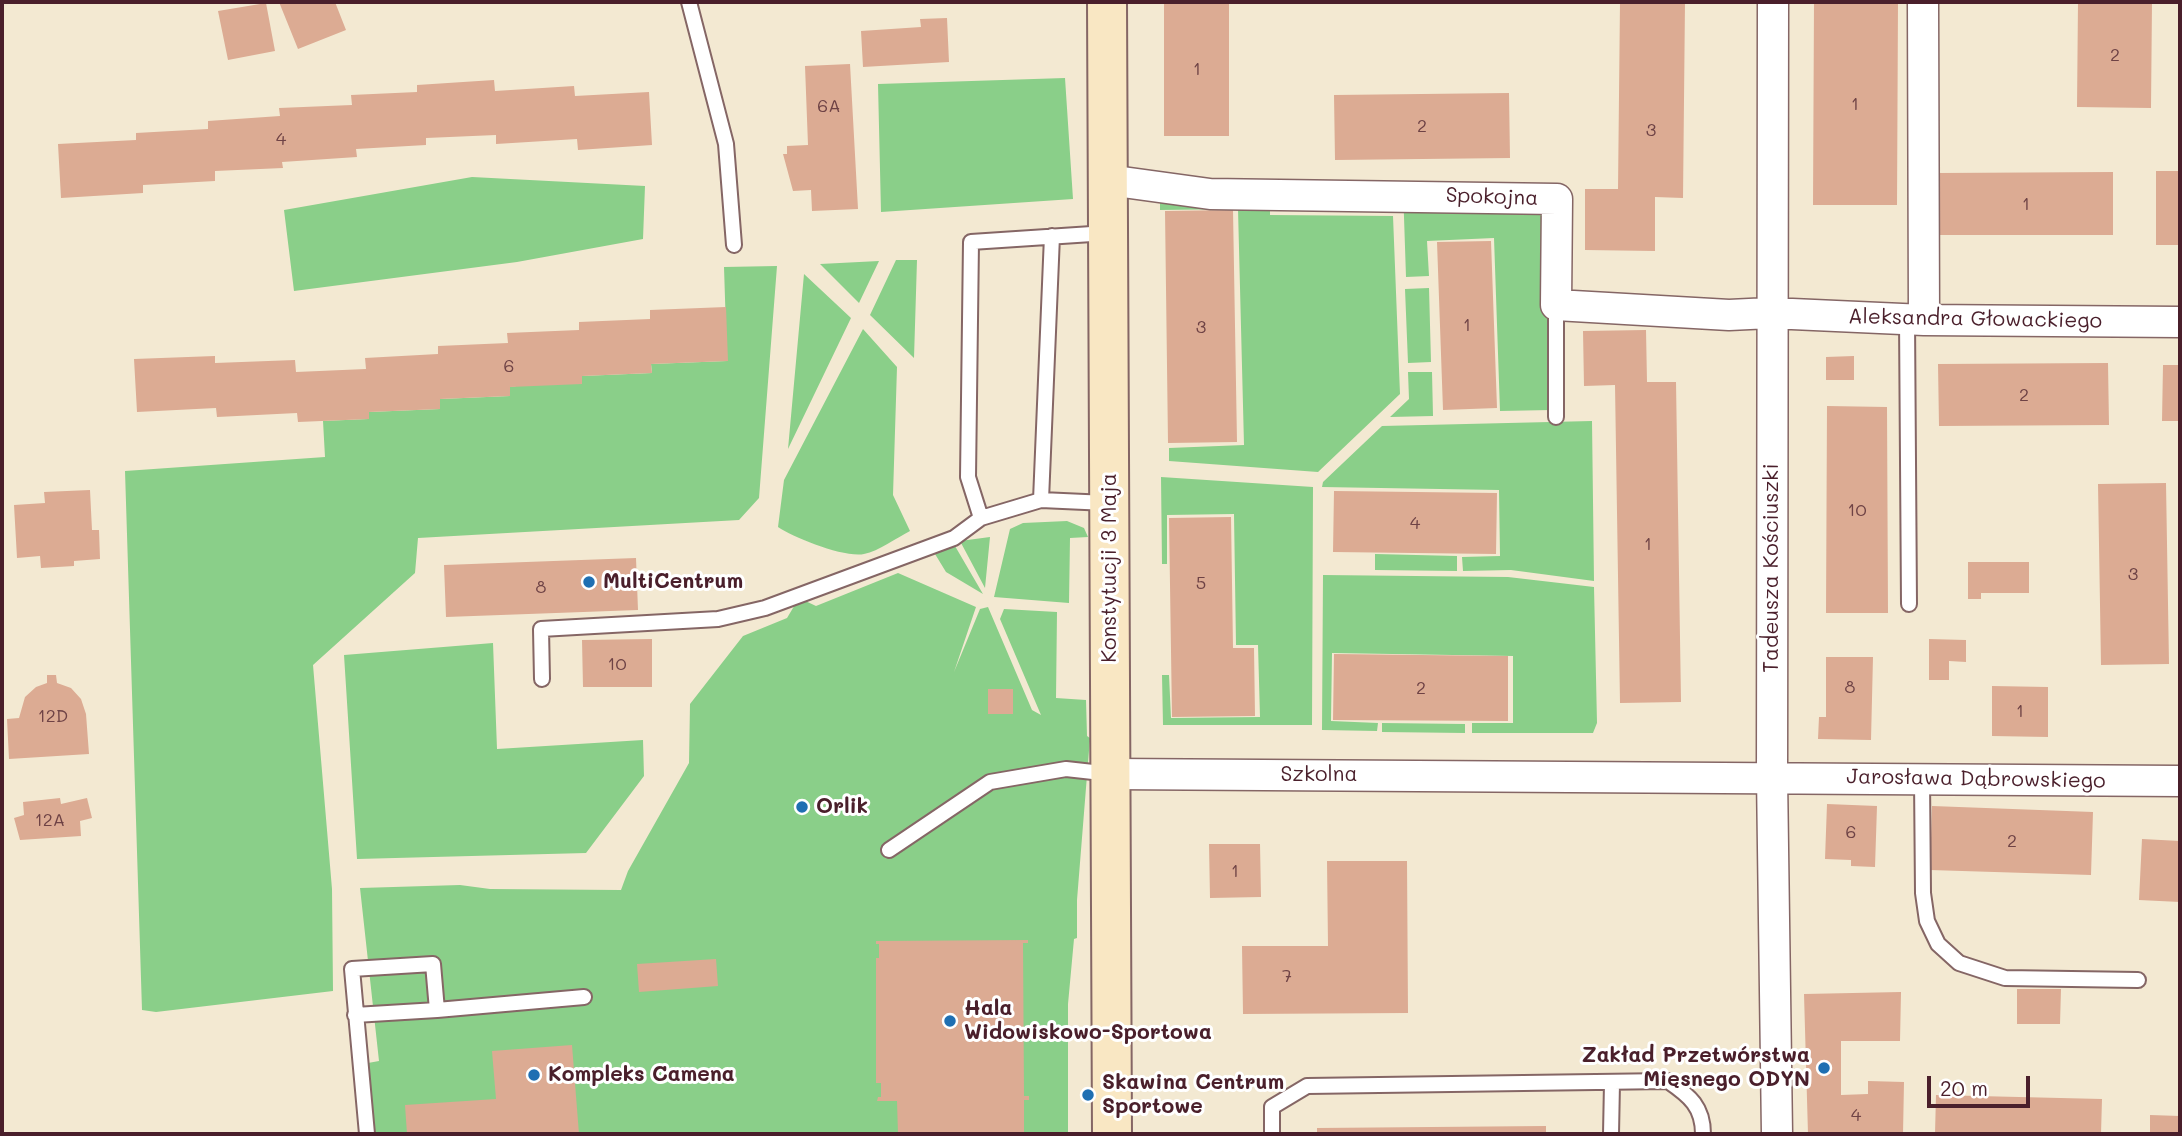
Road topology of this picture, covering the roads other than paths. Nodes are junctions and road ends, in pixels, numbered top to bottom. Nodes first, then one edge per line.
1 (689, 2) edge
2 (1107, 2) edge
3 (1773, 2) edge
4 (1923, 2) edge
5 (1108, 180) junction
6 (1108, 233) junction
7 (1052, 236) junction
8 (734, 245) dead end
9 (1556, 305) junction
10 (1770, 313) junction
11 (1915, 320) junction
12 (2180, 323) edge
13 (1556, 417) dead end
14 (1041, 500) junction
15 (1109, 503) junction
16 (981, 519) junction
17 (1909, 604) dead end
18 (542, 679) dead end
19 (1111, 774) junction
20 (1772, 776) junction
21 (1922, 779) junction
22 (2180, 781) edge
23 (890, 850) dead end
24 (2137, 980) dead end
25 (584, 997) dead end
26 (437, 1010) junction
27 (355, 1016) junction
28 (1612, 1083) junction
29 (367, 1134) edge
30 (1112, 1134) edge
31 (1272, 1134) edge
32 (1611, 1134) edge
33 (1703, 1134) edge
34 (1777, 1134) edge

1 - 8 lane
2 - 5 street, Konstytucji 3 Maja
3 - 10 street, Tadeusza Kościuszki
4 - 11 street
5 - 6 street, Konstytucji 3 Maja
5 - 9 street, Spokojna
6 - 7 lane
6 - 15 street, Konstytucji 3 Maja
7 - 14 lane
7 - 16 lane
9 - 10 street
9 - 13 lane
10 - 11 street, Aleksandra Głowackiego
10 - 20 street, Tadeusza Kościuszki
11 - 12 street, Aleksandra Głowackiego
11 - 17 lane
14 - 15 lane
14 - 16 lane
15 - 19 street, Konstytucji 3 Maja
16 - 18 lane
19 - 20 street, Szkolna
19 - 23 lane, Szkolna
19 - 30 street, Konstytucji 3 Maja
20 - 21 street, Jarosława Dąbrowskiego
20 - 34 street, Tadeusza Kościuszki
21 - 22 street, Jarosława Dąbrowskiego
21 - 24 lane
25 - 26 lane
26 - 27 lane
26 - 27 lane
27 - 29 lane
28 - 31 lane
28 - 32 lane
28 - 33 lane

